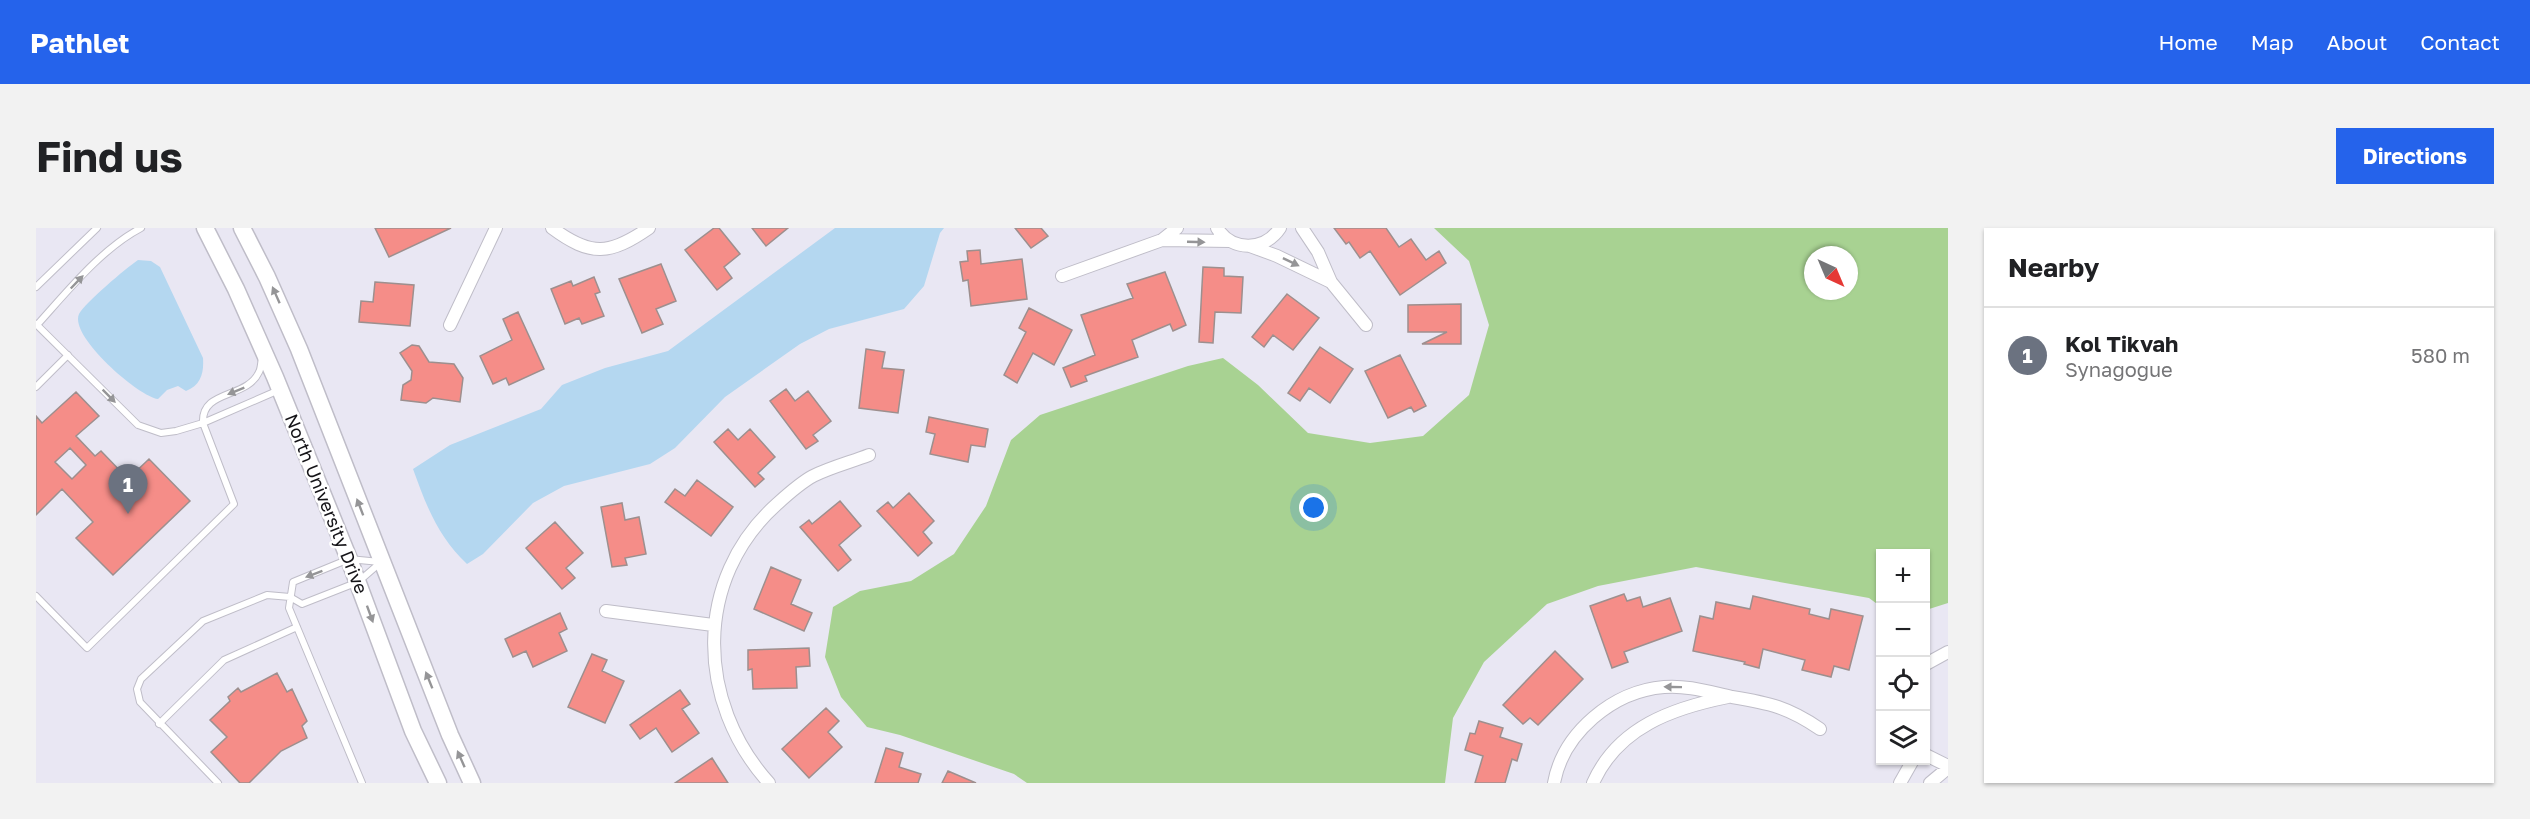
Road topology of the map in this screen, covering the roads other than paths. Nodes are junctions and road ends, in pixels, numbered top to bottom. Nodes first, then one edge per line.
1 (97, 228) edge
2 (141, 228) edge
3 (205, 228) edge
4 (242, 228) edge
5 (496, 228) edge
6 (552, 228) edge
7 (649, 228) edge
8 (1177, 228) edge
9 (1217, 228) edge
10 (1280, 228) edge
11 (1302, 228) edge
12 (1162, 240) junction
13 (1230, 241) junction
14 (1250, 246) junction
15 (1062, 276) dead end
16 (1331, 282) junction
17 (36, 287) edge
18 (36, 325) edge
19 (450, 325) dead end
20 (1366, 326) dead end
21 (264, 352) junction
22 (68, 355) junction
23 (36, 387) edge
24 (280, 390) junction
25 (203, 423) junction
26 (869, 455) dead end
27 (349, 559) junction
28 (381, 562) junction
29 (358, 582) junction
30 (36, 596) edge
31 (290, 597) junction
32 (606, 611) dead end
33 (713, 625) junction
34 (297, 627) junction
35 (1948, 652) edge
36 (1930, 662) edge
37 (1730, 696) junction
38 (159, 724) junction
39 (1820, 729) dead end
40 (1930, 757) edge
41 (1910, 765) edge
42 (1948, 767) edge
43 (218, 783) edge
44 (362, 783) edge
45 (438, 783) edge
46 (472, 783) edge
47 (769, 783) edge
48 (1554, 783) edge
49 (1593, 783) edge
50 (1900, 783) edge
51 (1930, 783) edge

1 - 17 lane
18 -> 2 lane
3 - 21 main road, North University Drive
28 -> 4 main road, North University Drive
5 - 19 street
6 - 7 street
8 - 12 street
9 - 13 street
10 - 14 street
11 - 16 street
12 -> 13 street
12 - 15 street
13 - 14 street
14 -> 16 street
16 - 20 street
18 - 22 lane
21 - 24 main road, North University Drive
21 -> 25 lane
22 - 23 lane
22 -> 25 lane
24 - 25 lane
24 - 27 main road, North University Drive
25 - 30 lane
26 - 33 street
27 - 28 lane
27 - 29 main road, North University Drive
27 -> 31 lane
28 - 29 lane
46 -> 28 main road, North University Drive
29 - 31 lane
29 -> 45 main road, North University Drive
31 - 34 lane
31 - 38 lane
32 - 33 street
33 - 47 street
34 - 38 lane
34 - 44 lane
35 - 36 street
37 - 39 street
37 -> 48 street
37 - 49 street
38 - 43 lane
40 - 42 street
41 - 50 street
42 - 51 street

